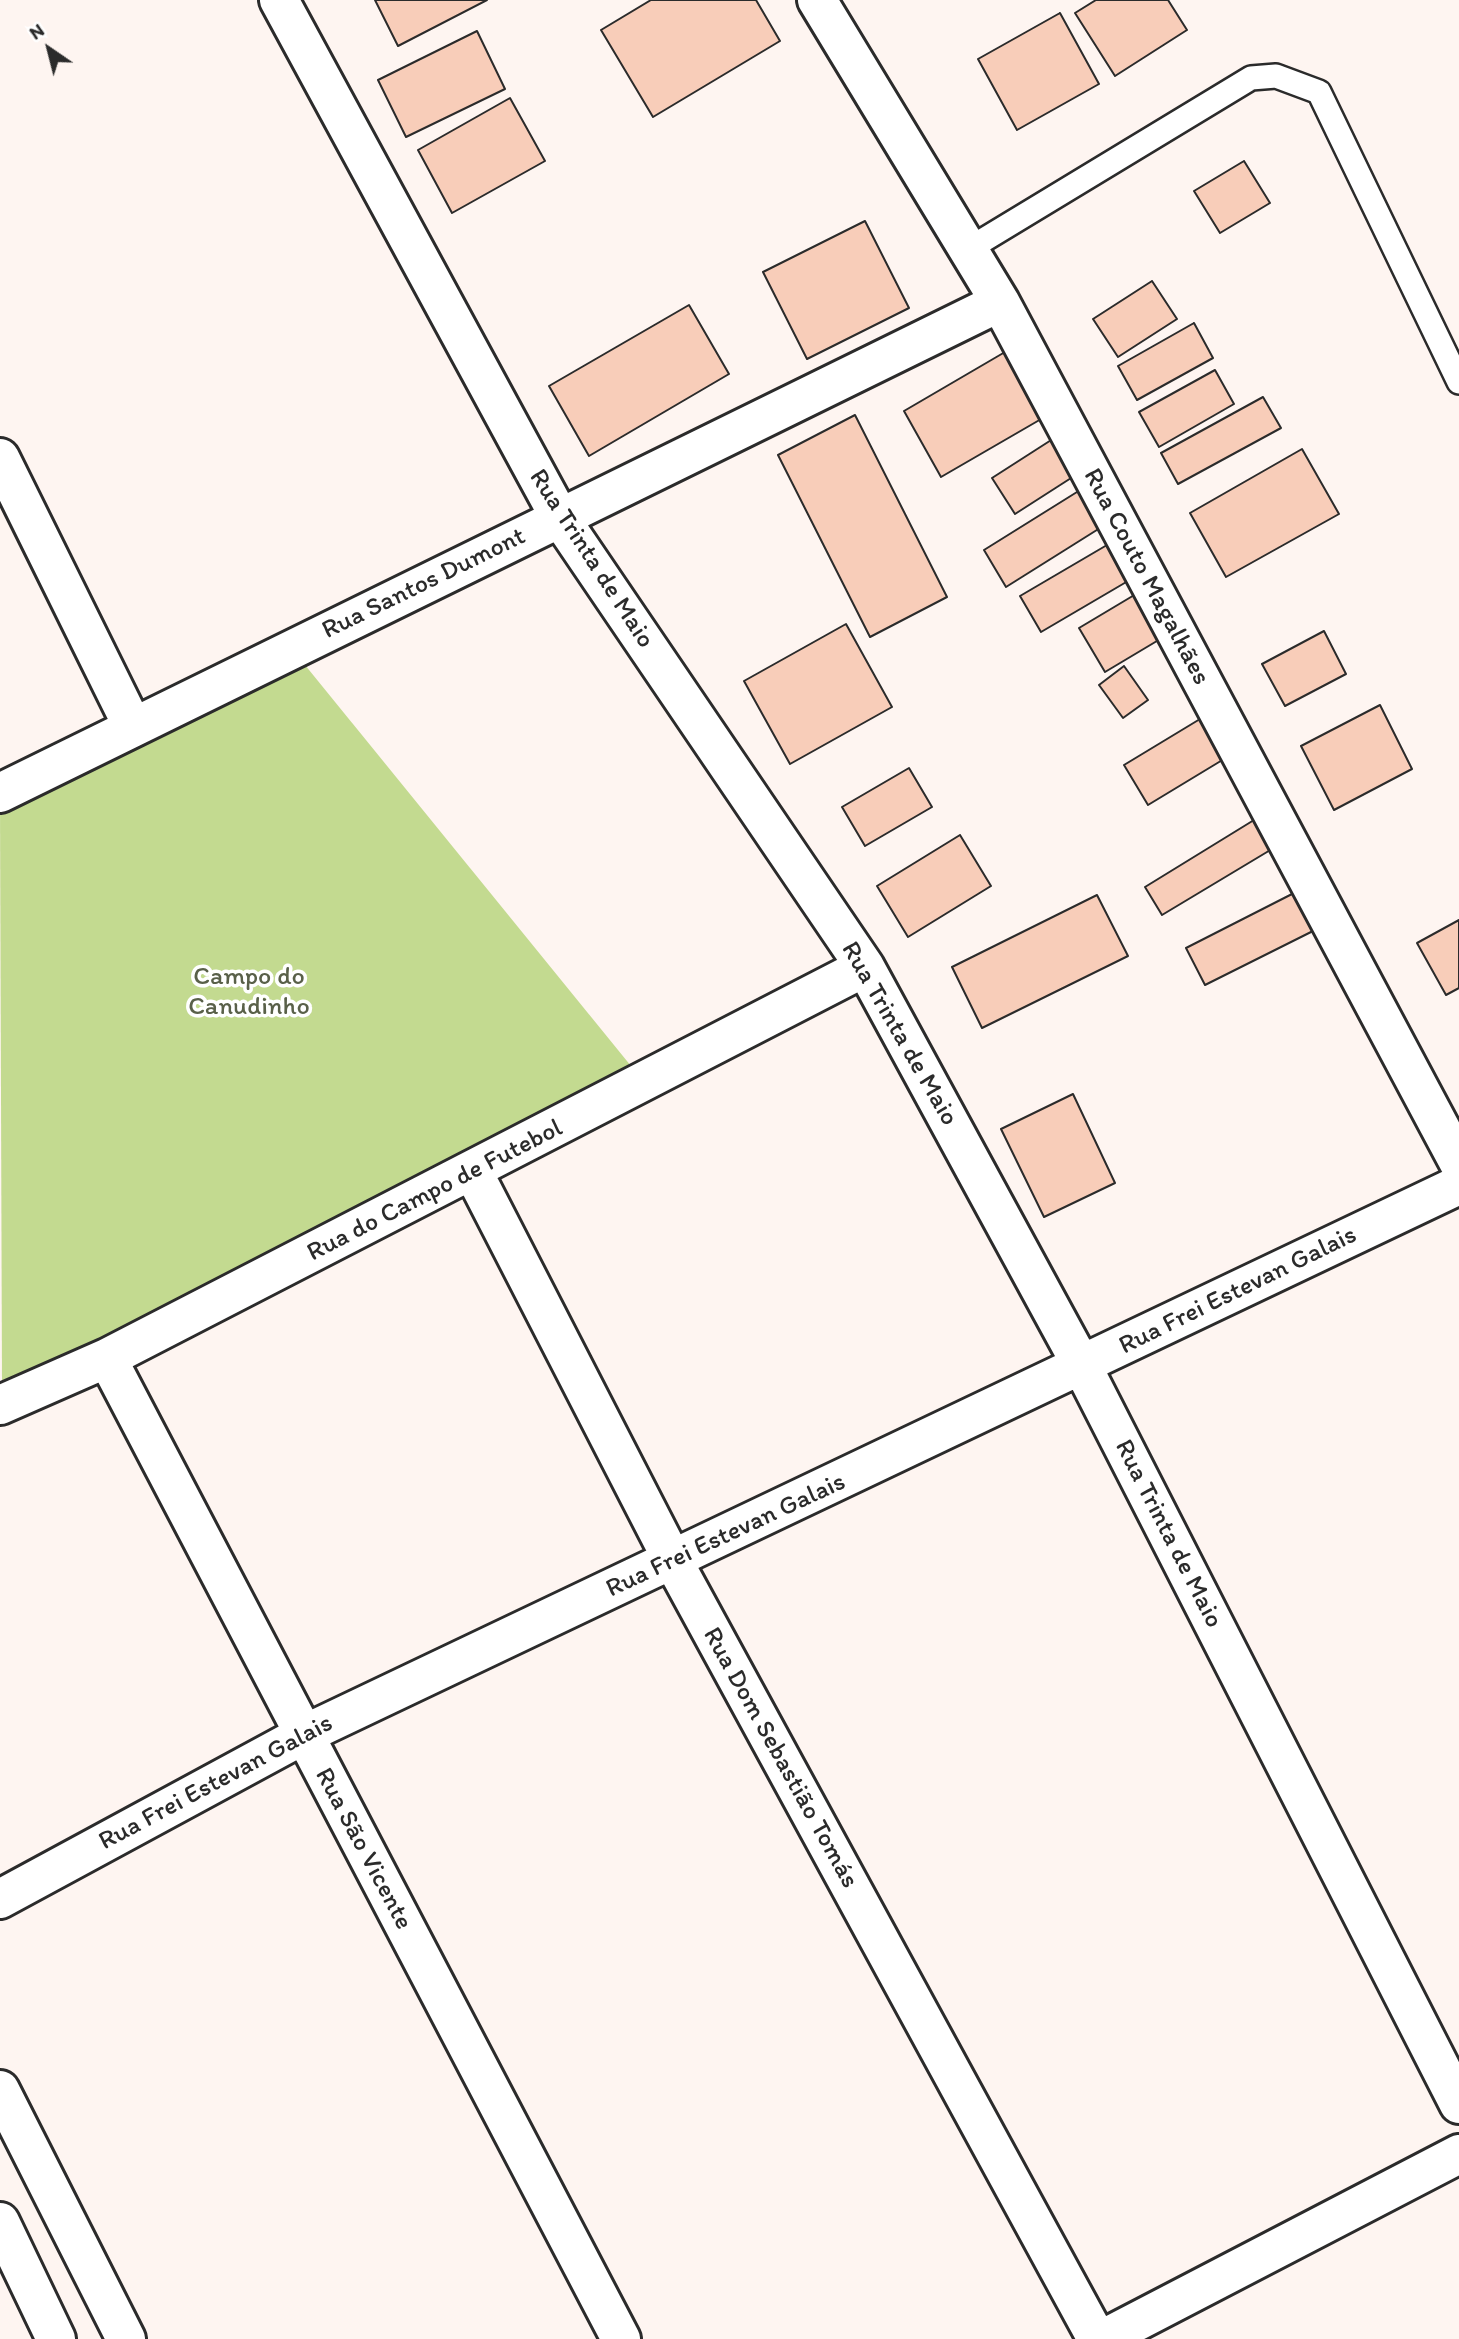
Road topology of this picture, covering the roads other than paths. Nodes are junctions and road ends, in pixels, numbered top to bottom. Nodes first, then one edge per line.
1 (279, 0) edge
2 (817, 0) edge
3 (967, 250) junction
4 (1000, 302) junction
5 (1459, 382) edge
6 (0, 458) edge
7 (560, 518) junction
8 (133, 727) junction
9 (0, 793) edge
10 (865, 967) junction
11 (1459, 1163) edge
12 (473, 1172) junction
13 (1459, 1185) edge
14 (107, 1359) junction
15 (1082, 1366) junction
16 (0, 1405) edge
17 (673, 1561) junction
18 (303, 1735) junction
19 (0, 1899) edge
20 (0, 2090) edge
21 (1459, 2104) edge
22 (1459, 2154) edge
23 (0, 2222) edge
24 (56, 2339) edge
25 (126, 2339) edge
26 (621, 2339) edge
27 (1097, 2339) edge
28 (1103, 2339) edge

1 - 7 street, Rua Trinta de Maio
2 - 3 street, Rua Couto Magalhães
3 - 4 street, Rua Couto Magalhães
3 - 5 lane
4 - 7 street, Rua Santos Dumont
4 - 11 street, Rua Couto Magalhães
6 - 8 street
7 - 8 street, Rua Santos Dumont
7 - 10 street, Rua Trinta de Maio
8 - 9 street, Rua Santos Dumont
10 - 12 street, Rua do Campo de Futebol
10 - 15 street, Rua Trinta de Maio
12 - 14 street, Rua do Campo de Futebol
12 - 17 street, Rua Dom Sebastião Tomás
13 - 15 street, Rua Frei Estevan Galais
14 - 16 street, Rua do Campo de Futebol
14 - 18 street, Rua São Vicente
15 - 17 street, Rua Frei Estevan Galais
15 - 21 street, Rua Trinta de Maio
17 - 18 street, Rua Frei Estevan Galais
17 - 27 street, Rua Dom Sebastião Tomás
18 - 19 street, Rua Frei Estevan Galais
18 - 26 street, Rua São Vicente
20 - 25 street
22 - 28 street
23 - 24 street

